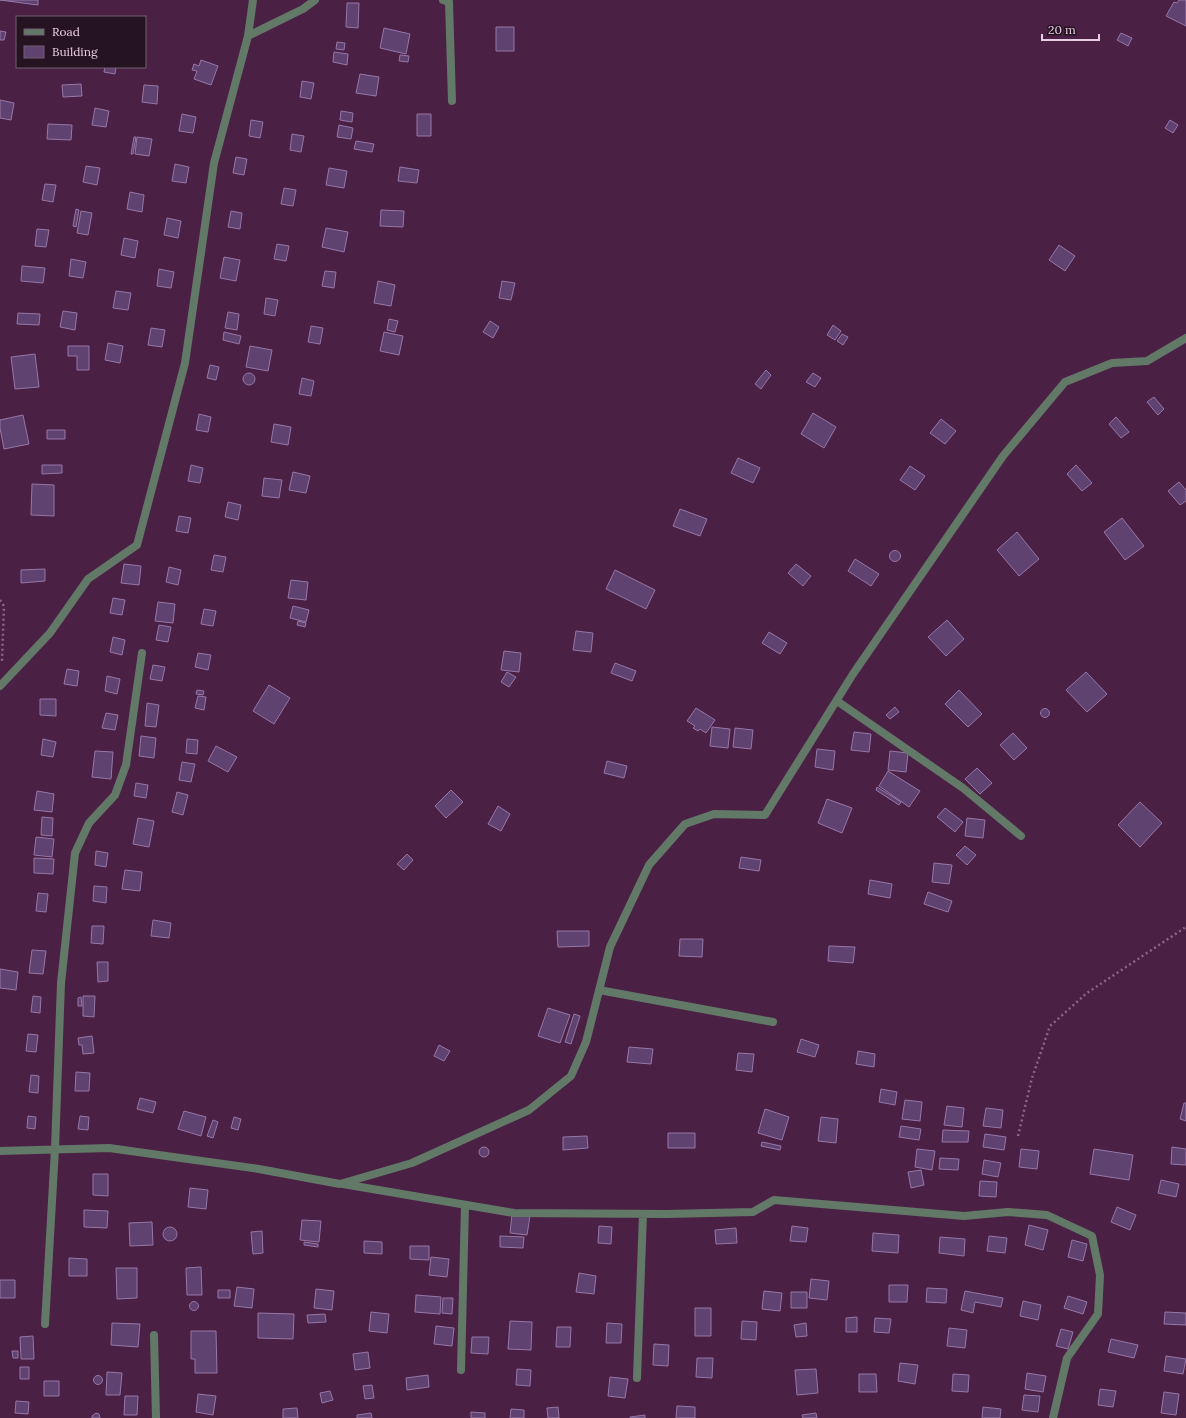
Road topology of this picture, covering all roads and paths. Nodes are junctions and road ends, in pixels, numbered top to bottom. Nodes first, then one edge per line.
1 (253, 0) edge
2 (315, 0) edge
3 (442, 0) edge
4 (248, 36) junction
5 (452, 101) dead end
6 (1186, 338) edge
7 (0, 600) edge
8 (142, 653) dead end
9 (2, 661) dead end
10 (0, 686) edge
11 (837, 700) junction
12 (1021, 836) dead end
13 (1186, 926) edge
14 (599, 990) junction
15 (773, 1022) dead end
16 (1018, 1136) dead end
17 (55, 1149) junction
18 (0, 1151) edge
19 (340, 1184) junction
20 (465, 1205) junction
21 (643, 1214) junction
22 (45, 1324) dead end
23 (154, 1335) dead end
24 (461, 1370) dead end
25 (637, 1378) dead end
26 (156, 1418) edge
27 (1053, 1418) edge

1 - 4 street
2 - 4 street
3 - 5 street
4 - 10 street
6 - 11 street
7 - 9 path
8 - 17 street
11 - 12 street
11 - 14 street
13 - 16 path
14 - 15 street
14 - 19 street
17 - 18 street
17 - 19 street
17 - 22 street
19 - 20 street
20 - 21 street
20 - 24 street
21 - 25 street
21 - 27 street
23 - 26 street

